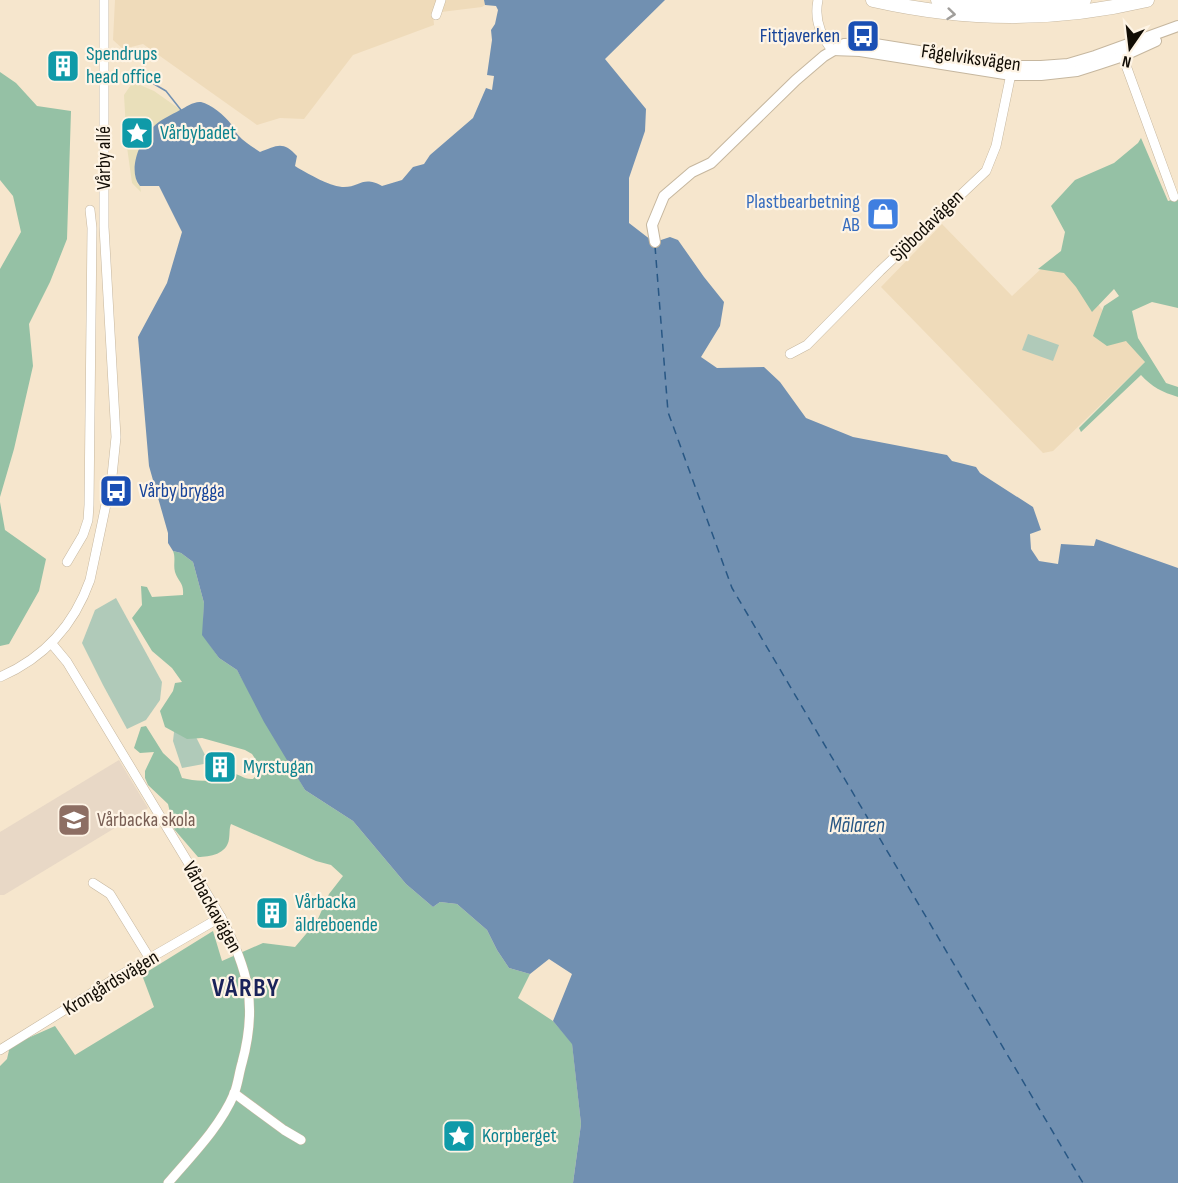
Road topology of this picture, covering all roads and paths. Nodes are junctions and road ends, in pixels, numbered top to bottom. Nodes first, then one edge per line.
1 (104, 0) edge
2 (441, 0) edge
3 (818, 0) edge
4 (873, 0) edge
5 (938, 0) edge
6 (1084, 0) edge
7 (1147, 0) edge
8 (435, 15) dead end
9 (1178, 26) edge
10 (1178, 34) edge
11 (832, 50) junction
12 (1121, 52) junction
13 (1012, 71) junction
14 (1174, 197) dead end
15 (90, 210) dead end
16 (654, 242) dead end
17 (90, 316) junction
18 (109, 316) junction
19 (790, 354) dead end
20 (89, 505) junction
21 (106, 508) junction
22 (67, 562) dead end
23 (52, 644) junction
24 (0, 676) edge
25 (93, 883) dead end
26 (221, 917) junction
27 (150, 959) junction
28 (0, 1050) edge
29 (234, 1094) junction
30 (301, 1140) dead end
31 (168, 1183) edge

1 - 18 street, Vårby allé
2 - 8 street
3 - 11 street
4 -> 7 highway
5 - 6 highway
9 - 12 main road, Fågelviksvägen
10 - 12 main road, Fågelviksvägen
11 - 13 main road, Fågelviksvägen
11 - 16 main road, Fågelviksvägen
12 - 13 main road, Fågelviksvägen
12 - 14 street
13 - 19 street, Sjöbodavägen
15 - 17 street
17 - 18 street
17 - 20 street
18 - 21 street, Vårby allé
20 - 21 street
20 - 22 street
21 - 23 street, Vårby allé
23 - 24 street, Vårby allé
23 - 26 street, Vårbackavägen
25 - 27 street
26 - 27 street, Krongårdsvägen
26 - 29 street, Vårbackavägen
27 - 28 street, Krongårdsvägen
29 - 30 street
29 - 31 street, Vårbackavägen

